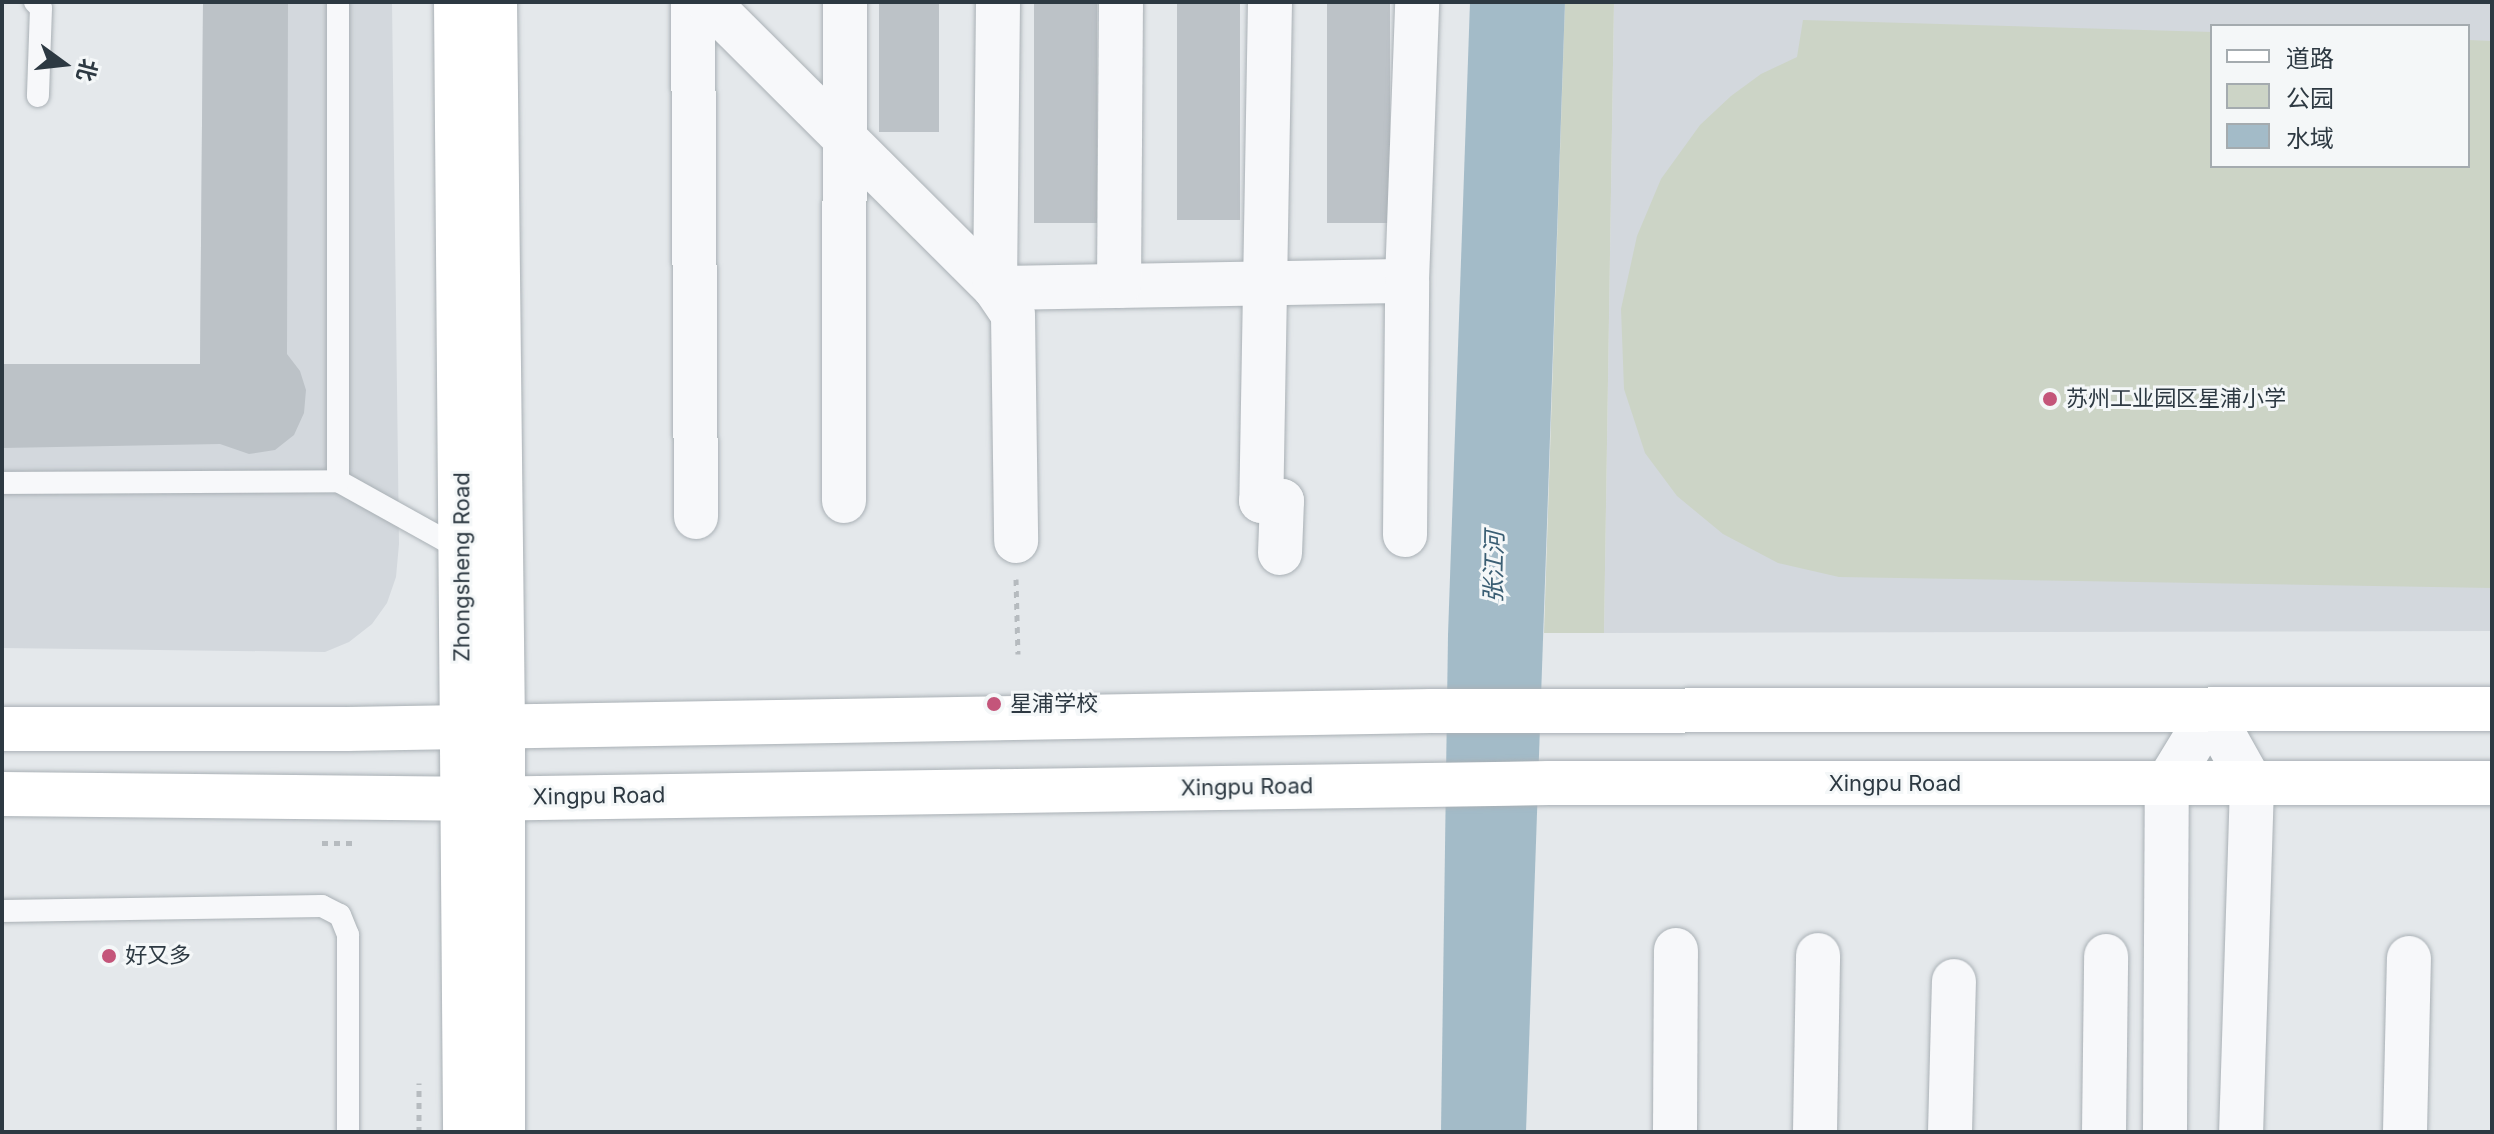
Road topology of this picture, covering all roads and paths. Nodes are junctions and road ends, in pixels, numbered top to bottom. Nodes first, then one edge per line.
1 (35, 2) edge
2 (338, 2) edge
3 (456, 2) edge
4 (495, 2) edge
5 (693, 2) edge
6 (708, 2) edge
7 (845, 2) edge
8 (998, 2) edge
9 (1121, 2) edge
10 (1270, 2) edge
11 (1417, 2) edge
12 (38, 96) dead end
13 (845, 138) junction
14 (1407, 281) junction
15 (1265, 284) junction
16 (1119, 286) junction
17 (995, 288) junction
18 (338, 481) junction
19 (2, 483) edge
20 (844, 501) dead end
21 (696, 517) dead end
22 (1405, 535) dead end
23 (1016, 541) joint
24 (462, 550) junction
25 (1280, 553) dead end
26 (1018, 654) dead end
27 (2492, 709) edge
28 (2211, 712) junction
29 (484, 727) junction
30 (2, 729) edge
31 (2492, 783) edge
32 (2167, 784) junction
33 (2252, 785) junction
34 (2, 794) edge
35 (483, 798) junction
36 (2, 911) edge
37 (1676, 950) dead end
38 (1818, 955) dead end
39 (2106, 956) dead end
40 (2409, 958) dead end
41 (1954, 981) dead end
42 (348, 1132) edge
43 (465, 1132) edge
44 (503, 1132) edge
45 (1675, 1132) edge
46 (1815, 1132) edge
47 (1950, 1132) edge
48 (2104, 1132) edge
49 (2165, 1132) edge
50 (2241, 1132) edge
51 (2405, 1132) edge

1 - 12 lane
2 - 18 lane
3 - 24 main road, Zhongsheng Road
4 - 29 main road, Zhongsheng Road
5 - 21 street
6 - 13 street
7 - 13 street
8 - 17 street
9 - 16 street
10 - 15 street
11 - 14 street
13 - 17 street
13 - 20 street
14 - 15 street
14 - 22 street
15 - 16 street
15 - 25 street
16 - 17 street
17 - 23 street
18 - 19 lane
18 - 24 lane
23 - 26 path
24 - 29 main road, Zhongsheng Road
27 - 28 main road
28 - 29 main road
28 - 32 street
28 - 33 street
29 - 30 main road
29 - 35 main road, Zhongsheng Road
31 - 33 main road, Xingpu Road
32 - 33 main road, Xingpu Road
32 - 35 main road, Xingpu Road
32 - 49 street
33 - 50 street
34 - 35 main road, Xingpu Road
35 - 43 main road, Zhongsheng Road
35 - 44 main road, Zhongsheng Road
36 - 42 lane
37 - 45 street
38 - 46 street
39 - 48 street
40 - 51 street
41 - 47 street

